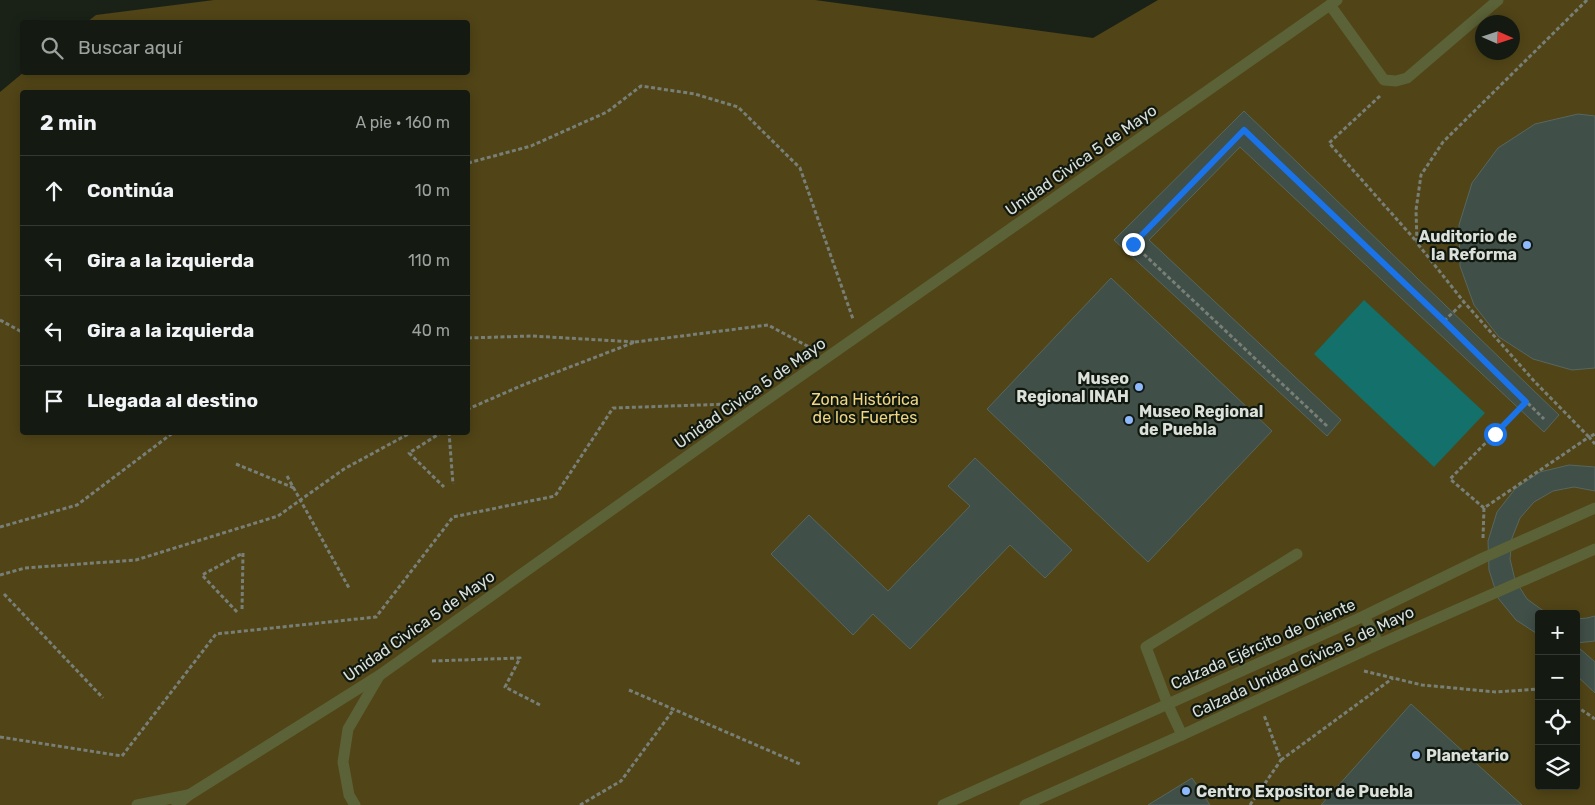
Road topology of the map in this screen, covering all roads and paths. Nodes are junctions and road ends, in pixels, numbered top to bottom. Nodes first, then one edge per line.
1 (1498, 0) edge
2 (1587, 0) edge
3 (1333, 3) edge
4 (1396, 82) junction
5 (470, 162) edge
6 (1417, 243) junction
7 (1464, 302) junction
8 (0, 320) edge
9 (1444, 321) junction
10 (20, 331) edge
11 (859, 336) junction
12 (470, 338) edge
13 (635, 342) junction
14 (830, 357) junction
15 (1526, 402) junction
16 (762, 403) junction
17 (470, 408) edge
18 (1544, 419) dead end
19 (1327, 426) dead end
20 (1595, 434) edge
21 (170, 435) edge
22 (406, 435) edge
23 (437, 435) edge
24 (448, 435) edge
25 (1589, 438) junction
26 (1595, 444) edge
27 (236, 464) dead end
28 (287, 476) dead end
29 (453, 484) dead end
30 (444, 487) dead end
31 (294, 488) junction
32 (1484, 508) junction
33 (1595, 508) edge
34 (0, 527) edge
35 (1595, 549) edge
36 (1297, 554) dead end
37 (1483, 558) junction
38 (0, 575) edge
39 (349, 588) dead end
40 (4, 594) dead end
41 (242, 611) dead end
42 (237, 612) dead end
43 (1364, 616) junction
44 (1380, 644) junction
45 (1351, 657) junction
46 (398, 661) junction
47 (380, 675) junction
48 (1393, 678) junction
49 (1535, 689) edge
50 (628, 690) dead end
51 (103, 698) dead end
52 (540, 705) dead end
53 (1168, 705) junction
54 (674, 709) junction
55 (1580, 709) edge
56 (1595, 719) edge
57 (1270, 729) dead end
58 (1182, 735) junction
59 (0, 737) edge
60 (1281, 760) junction
61 (800, 764) dead end
62 (189, 795) junction
63 (138, 805) edge
64 (177, 805) edge
65 (355, 805) edge
66 (580, 805) edge
67 (943, 805) edge
68 (1025, 805) edge
69 (1250, 805) edge

1 - 4 lane
2 - 6 path
3 - 4 lane
3 - 11 lane, Unidad Civica 5 de Mayo
4 - 6 path
5 - 11 path
6 - 7 path
7 - 9 path
7 - 25 path
8 - 10 path
9 - 15 path
9 - 19 path
11 - 14 lane, Unidad Civica 5 de Mayo
12 - 13 path
13 - 14 path
13 - 17 path
14 - 16 lane, Unidad Civica 5 de Mayo
15 - 18 path
15 - 32 path
16 - 46 lane, Unidad Civica 5 de Mayo
16 - 59 path
20 - 25 path
21 - 34 path
22 - 38 path
23 - 30 path
24 - 29 path
25 - 26 path
25 - 32 path
27 - 31 path
28 - 31 path, bridge
31 - 39 path, bridge
32 - 37 path
33 - 37 lane, Calzada Ejército de Oriente
35 - 44 lane, Calzada Unidad Cívica 5 de Mayo
36 - 53 lane
37 - 43 lane, Calzada Ejército de Oriente
40 - 51 path
41 - 42 path
43 - 44 lane
43 - 53 lane, Calzada Ejército de Oriente
44 - 45 lane, Calzada Unidad Cívica 5 de Mayo
45 - 48 path
45 - 58 lane, Calzada Unidad Cívica 5 de Mayo
46 - 47 lane, Unidad Civica 5 de Mayo
46 - 52 path
47 - 62 lane, Unidad Civica 5 de Mayo
47 - 65 lane
48 - 49 path
48 - 60 path
50 - 54 path
53 - 58 lane
53 - 67 lane, Calzada Ejército de Oriente
54 - 61 path
54 - 66 path
55 - 56 path
57 - 60 path
58 - 68 lane, Calzada Unidad Cívica 5 de Mayo
60 - 69 path
62 - 63 lane
62 - 64 lane, Unidad Civica 5 de Mayo

